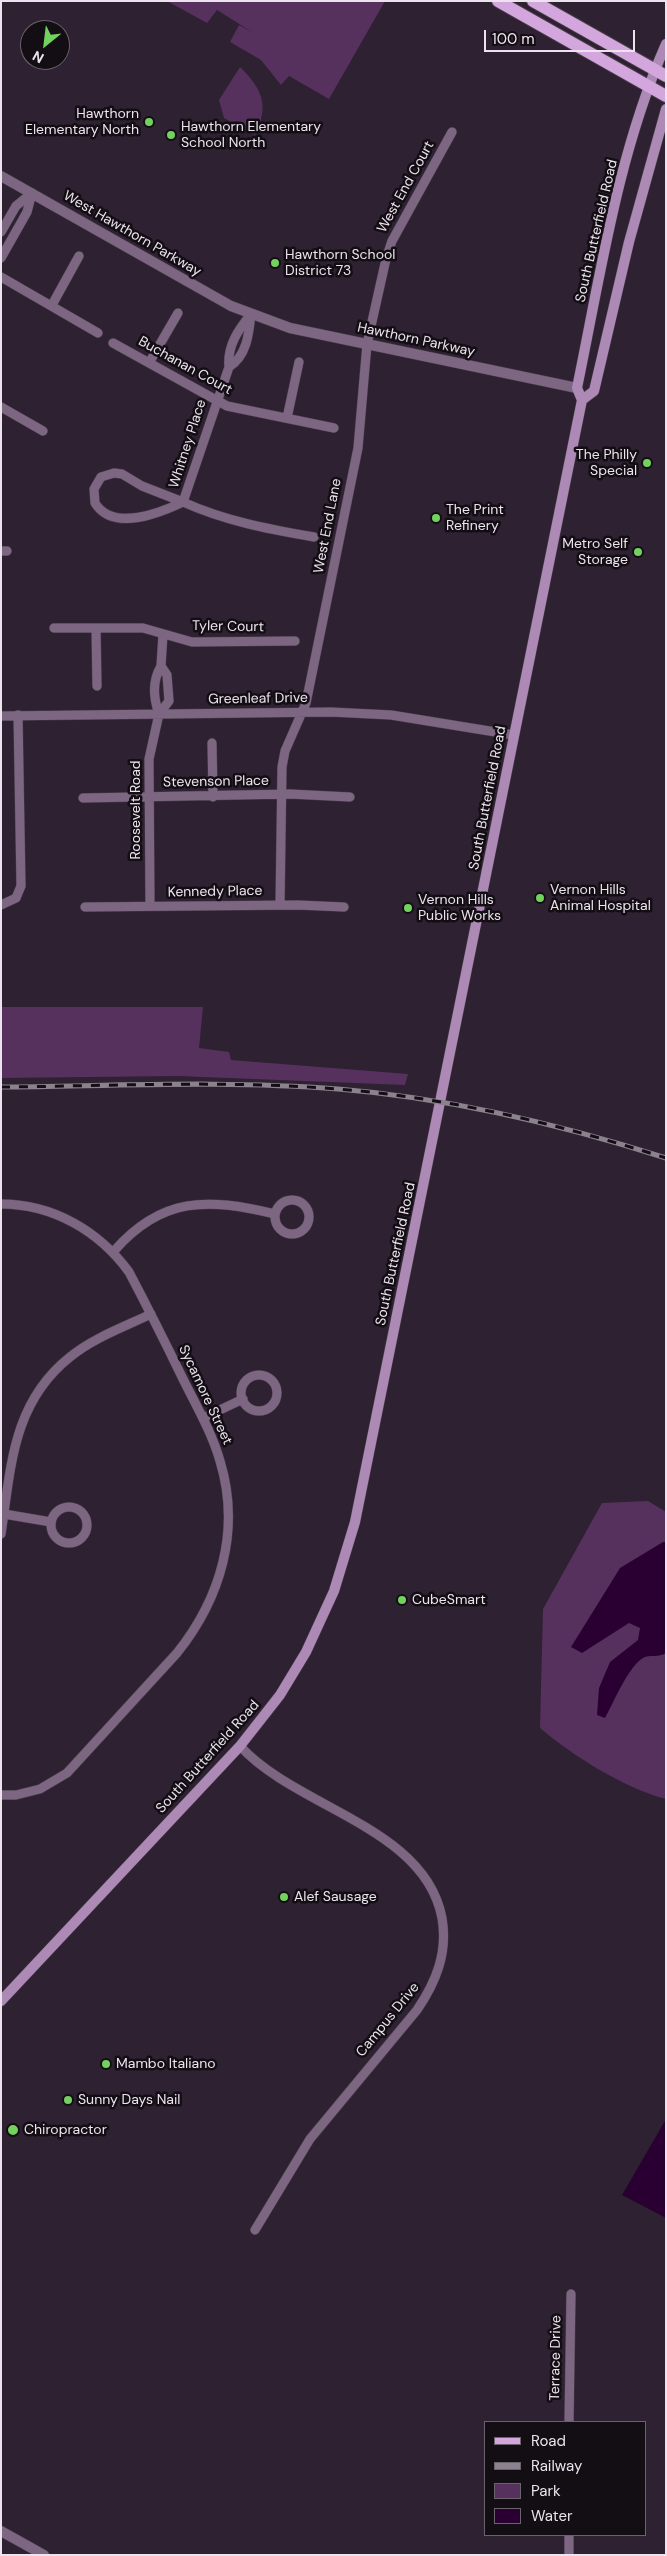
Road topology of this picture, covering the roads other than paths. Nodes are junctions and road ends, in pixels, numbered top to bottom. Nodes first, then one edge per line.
1 (498, 1) edge
2 (533, 1) edge
3 (666, 44) edge
4 (660, 73) edge
5 (647, 86) junction
6 (666, 96) edge
7 (666, 109) edge
8 (452, 132) dead end
9 (1, 176) edge
10 (32, 193) junction
11 (1, 232) edge
12 (79, 256) dead end
13 (1, 258) edge
14 (1, 277) edge
15 (52, 305) junction
16 (178, 313) dead end
17 (251, 314) junction
18 (98, 333) dead end
19 (113, 342) dead end
20 (366, 344) junction
21 (299, 362) dead end
22 (150, 363) junction
23 (577, 388) junction
24 (217, 400) junction
25 (582, 400) junction
26 (1, 407) edge
27 (288, 418) junction
28 (334, 428) dead end
29 (43, 431) dead end
30 (183, 502) junction
31 (314, 537) dead end
32 (54, 628) dead end
33 (96, 628) junction
34 (163, 634) junction
35 (295, 641) dead end
36 (161, 666) junction
37 (97, 686) dead end
38 (302, 712) junction
39 (159, 714) junction
40 (1, 716) edge
41 (18, 716) junction
42 (514, 734) junction
43 (212, 743) dead end
44 (281, 795) junction
45 (213, 796) junction
46 (149, 797) junction
47 (350, 797) dead end
48 (83, 798) dead end
49 (1, 905) edge
50 (280, 905) junction
51 (150, 906) junction
52 (85, 907) dead end
53 (344, 907) dead end
54 (1, 1204) edge
55 (275, 1214) dead end
56 (114, 1252) junction
57 (151, 1314) junction
58 (243, 1399) junction
59 (203, 1418) junction
60 (4, 1514) junction
61 (51, 1522) junction
62 (1, 1534) edge
63 (240, 1746) junction
64 (1, 1795) edge
65 (1, 2000) edge
66 (255, 2230) dead end
67 (570, 2294) dead end
68 (569, 2421) edge
69 (1, 2531) edge
70 (569, 2536) edge
71 (44, 2555) edge
72 (569, 2555) edge

1 - 5 main road
2 - 4 main road
3 - 4 main road, South Butterfield Road
4 - 5 main road, South Butterfield Road
5 - 6 main road
5 - 23 main road, South Butterfield Road
7 - 25 main road, South Butterfield Road
8 - 20 street, West End Court
9 - 10 street, West Hawthorn Parkway
10 - 11 street
10 - 13 street
10 - 17 street, West Hawthorn Parkway
12 - 15 street
14 - 15 street
15 - 18 street
16 - 22 street
17 - 20 street, Hawthorn Parkway
17 - 24 street, Whitney Place
19 - 22 street, Buchanan Court
20 - 23 street, Hawthorn Parkway
20 - 38 street, West End Lane
21 - 27 street
22 - 24 street, Buchanan Court
23 - 25 main road
24 - 27 street, Buchanan Court
24 - 30 street, Whitney Place
25 - 42 main road, South Butterfield Road
26 - 29 street
27 - 28 street, Buchanan Court
30 - 30 street
30 - 31 street
32 - 33 street, Tyler Court
33 - 34 street, Tyler Court
33 - 37 street
34 - 35 street, Tyler Court
34 - 36 street
36 - 39 street
36 - 39 street
38 - 39 street, Greenleaf Drive
38 - 42 street, Greenleaf Drive
38 - 44 street, West End Lane
39 - 41 street, Greenleaf Drive
39 - 46 street, Roosevelt Road
40 - 41 street, Greenleaf Drive
41 - 49 street
42 - 63 main road, South Butterfield Road
43 - 45 street
44 - 45 street, Stevenson Place
44 - 47 street, Stevenson Place
44 - 50 street, West End Lane
45 - 46 street, Stevenson Place
46 - 48 street, Stevenson Place
46 - 51 street, Roosevelt Road
50 - 51 street, Kennedy Place
50 - 53 street, Kennedy Place
51 - 52 street, Kennedy Place
54 - 56 street, Sycamore Street
55 - 56 street
56 - 57 street, Sycamore Street
57 - 59 street, Sycamore Street
57 - 60 street
58 - 58 street
58 - 59 street
59 - 64 street, Sycamore Street
60 - 61 street
60 - 62 street
61 - 61 street
63 - 65 main road, South Butterfield Road
63 - 66 street, Campus Drive
67 - 68 street, Terrace Drive
69 - 71 street
70 - 72 street

